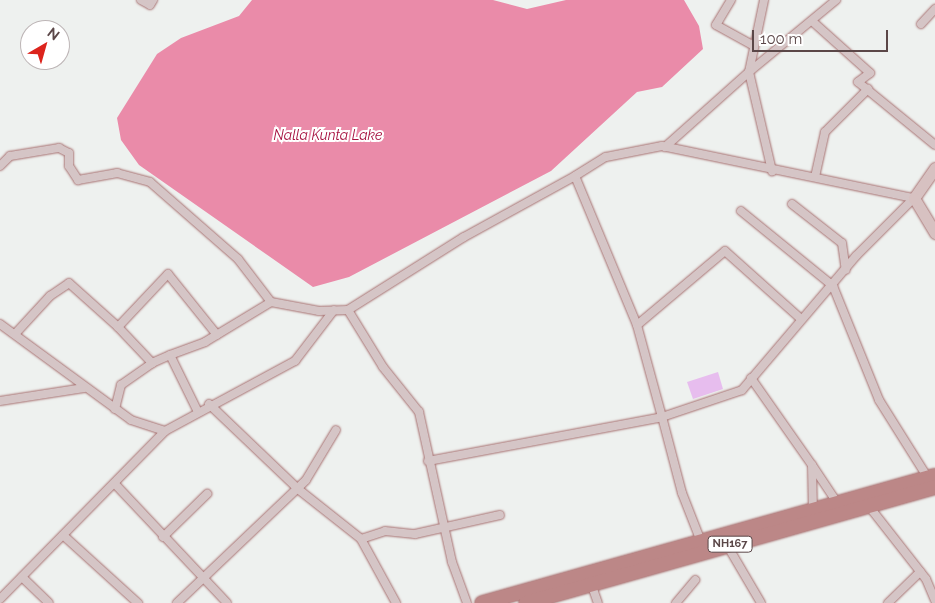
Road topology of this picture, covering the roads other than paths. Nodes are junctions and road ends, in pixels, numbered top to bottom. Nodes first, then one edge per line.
1 (141, 0) edge
2 (153, 0) edge
3 (731, 0) edge
4 (764, 0) edge
5 (836, 0) edge
6 (935, 8) edge
7 (812, 21) junction
8 (921, 24) dead end
9 (754, 46) junction
10 (750, 72) junction
11 (868, 89) junction
12 (935, 145) edge
13 (665, 147) junction
14 (0, 166) edge
15 (935, 168) edge
16 (772, 171) junction
17 (575, 176) junction
18 (814, 177) junction
19 (914, 198) junction
20 (792, 204) dead end
21 (740, 211) dead end
22 (935, 233) edge
23 (846, 270) junction
24 (834, 286) junction
25 (271, 302) junction
26 (334, 310) junction
27 (348, 310) junction
28 (801, 319) junction
29 (0, 324) edge
30 (637, 325) junction
31 (118, 327) junction
32 (15, 334) junction
33 (217, 335) junction
34 (170, 355) junction
35 (152, 363) junction
36 (751, 378) junction
37 (85, 388) junction
38 (0, 401) edge
39 (209, 404) junction
40 (115, 409) junction
41 (197, 410) junction
42 (662, 417) junction
43 (336, 430) dead end
44 (165, 431) junction
45 (428, 461) junction
46 (812, 465) junction
47 (933, 480) edge
48 (115, 484) junction
49 (298, 489) junction
50 (207, 494) dead end
51 (838, 504) junction
52 (868, 505) junction
53 (813, 511) junction
54 (500, 515) dead end
55 (446, 524) junction
56 (64, 536) junction
57 (163, 536) junction
58 (361, 538) junction
59 (702, 545) junction
60 (727, 545) junction
61 (920, 572) junction
62 (22, 577) junction
63 (203, 580) junction
64 (695, 580) dead end
65 (592, 586) junction
66 (0, 598) edge
67 (935, 599) edge
68 (50, 603) edge
69 (138, 603) edge
70 (177, 603) edge
71 (227, 603) edge
72 (396, 603) edge
73 (466, 603) edge
74 (482, 603) edge
75 (526, 603) edge
76 (598, 603) edge
77 (676, 603) edge
78 (761, 603) edge
79 (888, 603) edge
80 (931, 603) edge

1 - 2 street
3 - 9 street
4 - 9 street
5 - 7 street
6 - 8 street
7 - 10 street
7 - 11 street
9 - 10 street
10 - 13 street
10 - 16 street
11 - 12 street
11 - 18 street
13 - 16 street
13 - 17 street
14 - 25 street
15 - 19 street
16 - 18 street
17 - 27 street
17 - 30 street
18 - 19 street
19 - 22 street
19 - 23 street
20 - 23 street
21 - 24 street
23 - 24 street
24 - 28 street
24 - 47 street
25 - 26 street
25 - 33 street
26 - 27 street
26 - 39 street
27 - 45 street
28 - 30 street
28 - 36 street
29 - 32 street
30 - 42 street
31 - 32 street
31 - 33 street
31 - 35 street
32 - 37 street
33 - 34 street
34 - 35 street
34 - 41 street
35 - 40 street
36 - 42 street
36 - 46 street
37 - 38 street
37 - 40 street
39 - 41 street
39 - 49 street
40 - 44 street
41 - 44 street
42 - 45 street
42 - 59 street
43 - 49 street
44 - 48 street
45 - 55 street
46 - 51 street
46 - 53 street
47 - 51 highway, NH167
47 - 52 highway, NH167
48 - 56 street
48 - 57 street
49 - 58 street
49 - 63 street
50 - 57 street
51 - 53 highway, NH167
52 - 60 highway, NH167
52 - 61 street
53 - 59 highway, NH167
54 - 55 street
55 - 58 street
55 - 73 street
56 - 62 street
56 - 69 street
57 - 63 street
58 - 72 street
59 - 60 highway, NH167
59 - 65 highway, NH167
59 - 74 highway, NH167
60 - 78 street
61 - 67 street
61 - 79 street
62 - 66 street
62 - 68 street
63 - 70 street
63 - 71 street
64 - 77 street
65 - 75 highway, NH167
65 - 76 street
67 - 80 street

